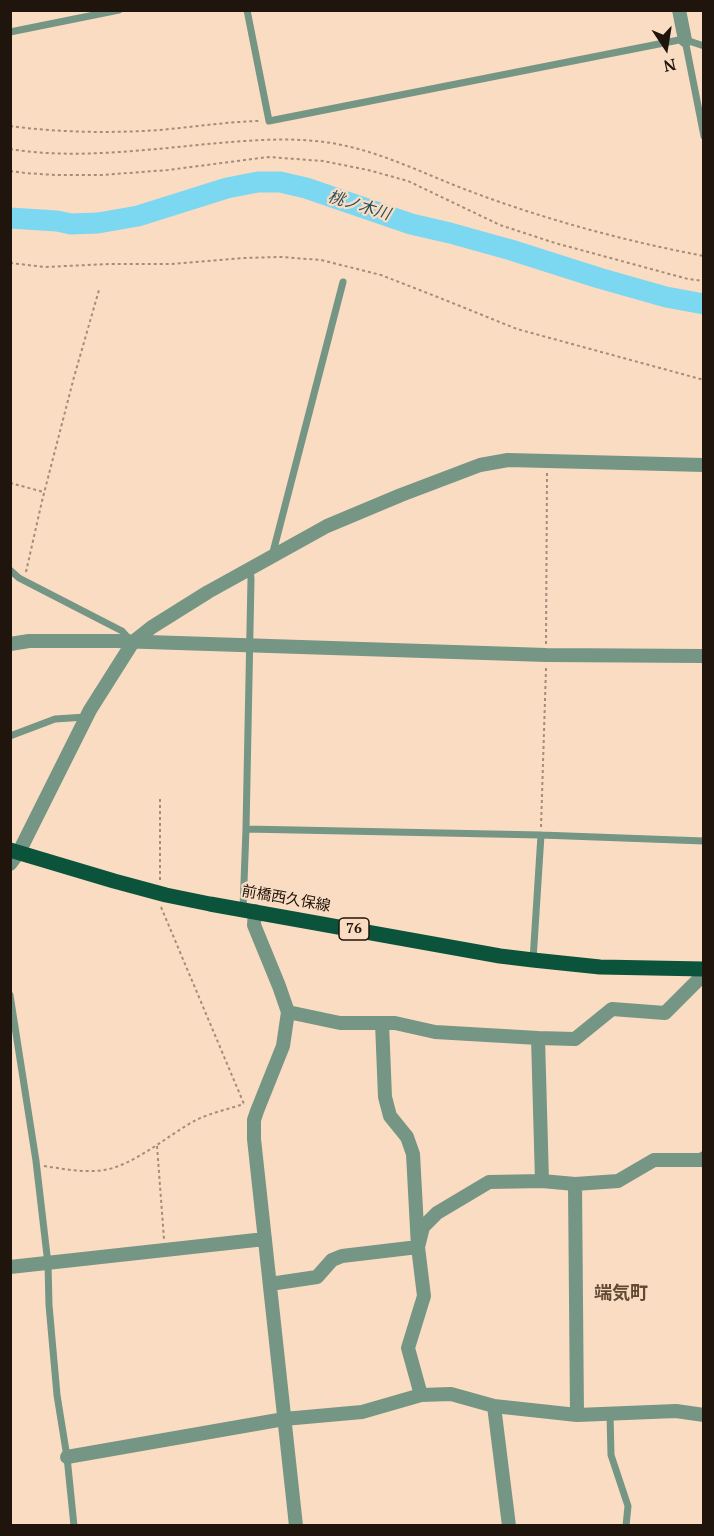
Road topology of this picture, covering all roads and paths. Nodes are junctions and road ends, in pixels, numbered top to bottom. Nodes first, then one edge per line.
1 (119, 10) edge
2 (247, 10) edge
3 (679, 10) edge
4 (10, 32) edge
5 (685, 40) junction
6 (704, 46) edge
7 (269, 121) junction
8 (10, 126) edge
9 (704, 136) edge
10 (10, 148) edge
11 (10, 171) edge
12 (704, 256) edge
13 (10, 263) edge
14 (704, 281) edge
15 (343, 282) dead end
16 (99, 290) dead end
17 (704, 380) edge
18 (548, 461) junction
19 (704, 465) edge
20 (10, 483) edge
21 (44, 492) junction
22 (271, 558) junction
23 (10, 570) edge
24 (249, 570) junction
25 (25, 580) junction
26 (133, 642) junction
27 (10, 644) edge
28 (250, 645) junction
29 (546, 655) junction
30 (704, 656) edge
31 (87, 717) junction
32 (10, 736) edge
33 (160, 797) dead end
34 (246, 829) junction
35 (541, 835) junction
36 (704, 841) edge
37 (13, 855) edge
38 (160, 893) junction
39 (249, 910) junction
40 (533, 960) junction
41 (704, 969) edge
42 (704, 974) edge
43 (10, 995) edge
44 (288, 1011) junction
45 (382, 1023) junction
46 (538, 1038) junction
47 (157, 1144) junction
48 (704, 1158) edge
49 (37, 1165) junction
50 (542, 1181) junction
51 (575, 1184) junction
52 (265, 1239) junction
53 (418, 1247) junction
54 (165, 1250) junction
55 (48, 1264) junction
56 (10, 1267) edge
57 (270, 1284) junction
58 (421, 1395) junction
59 (494, 1406) junction
60 (610, 1413) junction
61 (577, 1415) junction
62 (704, 1415) edge
63 (284, 1419) junction
64 (67, 1456) junction
65 (74, 1526) edge
66 (296, 1526) edge
67 (509, 1526) edge
68 (626, 1526) edge

1 - 4 lane
2 - 7 lane
3 - 5 street
5 - 6 lane
5 - 7 lane
5 - 9 lane
7 - 8 path
10 - 12 path
11 - 14 path
13 - 17 path
15 - 22 lane
16 - 21 path
18 - 19 street
18 - 22 street
18 - 29 path
20 - 21 path
21 - 25 path
22 - 24 street
23 - 25 lane
24 - 26 street
24 - 28 lane
25 - 26 lane
26 - 27 street
26 - 28 street
26 - 31 street
28 - 29 street
28 - 34 lane
29 - 30 street
29 - 35 path
31 - 32 lane
31 - 37 street
33 - 38 path
34 - 35 lane
34 - 39 lane
35 - 36 lane
35 - 40 lane
37 - 38 main road, 前橋西久保線 / 76
38 - 39 main road, 前橋西久保線 / 76
38 - 47 path
39 - 40 main road, 前橋西久保線 / 76
39 - 44 street
40 - 41 main road, 前橋西久保線 / 76
42 - 46 street
43 - 49 lane
44 - 45 street
44 - 52 street
45 - 46 street
45 - 53 street
46 - 50 street
47 - 49 path
47 - 54 path
48 - 51 street
49 - 55 lane
50 - 51 street
50 - 53 street
51 - 61 street
52 - 54 street
52 - 57 street
53 - 57 street
53 - 58 street
54 - 55 street
55 - 56 street
55 - 64 lane
57 - 63 street
58 - 59 street
58 - 63 street
59 - 61 street
59 - 67 street
60 - 61 street
60 - 62 street
60 - 68 lane
63 - 64 street
63 - 66 street
64 - 65 lane

